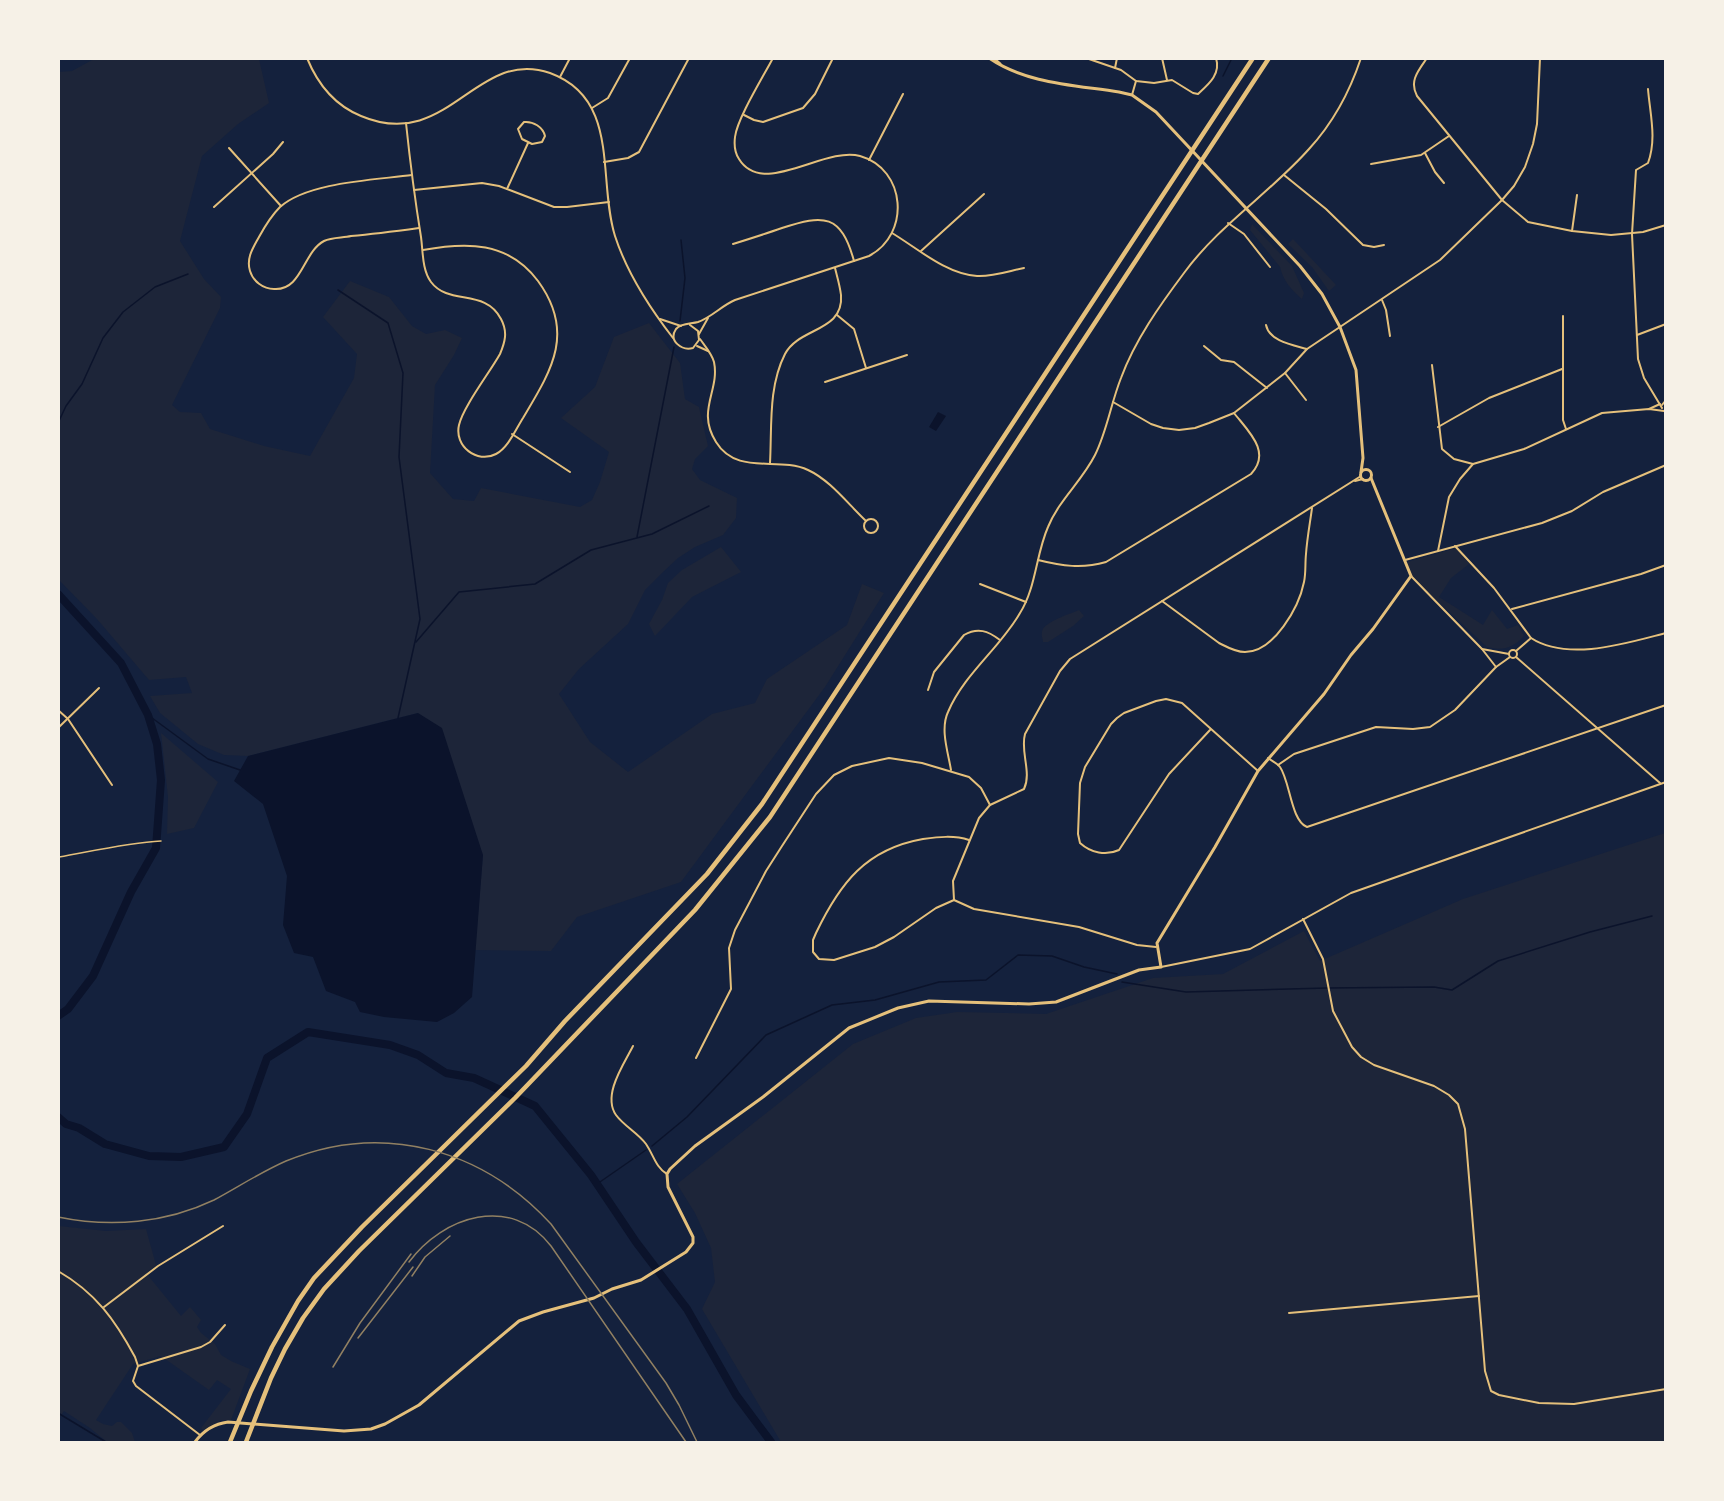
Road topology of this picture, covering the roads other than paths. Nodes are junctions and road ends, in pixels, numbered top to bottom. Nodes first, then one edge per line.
1 (307, 58) edge
2 (570, 58) edge
3 (630, 58) edge
4 (688, 58) edge
5 (773, 58) edge
6 (833, 58) edge
7 (988, 58) edge
8 (993, 58) edge
9 (1086, 58) edge
10 (1118, 58) edge
11 (1162, 58) edge
12 (1216, 58) edge
13 (1253, 58) edge
14 (1269, 58) edge
15 (1361, 58) edge
16 (1427, 58) edge
17 (1540, 58) edge
18 (1115, 68) junction
19 (1006, 69) junction
20 (560, 78) junction
21 (1167, 80) junction
22 (1136, 81) junction
23 (1648, 89) dead end
24 (903, 94) dead end
25 (1132, 95) junction
26 (592, 108) junction
27 (744, 115) junction
28 (406, 123) junction
29 (1449, 136) junction
30 (283, 142) dead end
31 (528, 143) junction
32 (229, 148) dead end
33 (1425, 153) junction
34 (869, 160) junction
35 (604, 162) junction
36 (1371, 164) dead end
37 (252, 173) junction
38 (1284, 174) junction
39 (412, 175) junction
40 (1444, 183) dead end
41 (507, 189) junction
42 (414, 190) junction
43 (984, 194) dead end
44 (1577, 195) dead end
45 (1502, 200) junction
46 (609, 202) junction
47 (281, 206) junction
48 (214, 207) dead end
49 (1245, 208) junction
50 (1228, 223) junction
51 (1665, 225) edge
52 (419, 228) junction
53 (1572, 231) junction
54 (892, 233) junction
55 (1632, 234) junction
56 (733, 244) dead end
57 (1384, 245) dead end
58 (423, 250) junction
59 (921, 251) junction
60 (854, 261) junction
61 (1270, 267) dead end
62 (835, 268) junction
63 (1024, 268) dead end
64 (1382, 300) junction
65 (837, 315) junction
66 (1563, 316) dead end
67 (658, 318) junction
68 (708, 318) junction
69 (1665, 324) edge
70 (690, 325) junction
71 (1266, 325) dead end
72 (681, 326) junction
73 (1340, 327) junction
74 (699, 335) junction
75 (1637, 335) junction
76 (1390, 336) dead end
77 (674, 339) junction
78 (695, 346) junction
79 (1204, 346) dead end
80 (1307, 350) junction
81 (708, 351) junction
82 (907, 356) dead end
83 (1432, 365) dead end
84 (866, 368) junction
85 (1562, 369) junction
86 (1285, 373) junction
87 (825, 381) dead end
88 (1267, 387) junction
89 (1306, 400) dead end
90 (1113, 402) junction
91 (1664, 408) edge
92 (1649, 409) junction
93 (1234, 413) junction
94 (1438, 428) junction
95 (1566, 429) junction
96 (512, 435) junction
97 (1363, 458) junction
98 (770, 463) junction
99 (1473, 464) junction
100 (1665, 465) edge
101 (1368, 470) junction
102 (570, 472) dead end
103 (1362, 477) junction
104 (1371, 478) junction
105 (1374, 488) junction
106 (1312, 507) junction
107 (866, 521) junction
108 (1455, 546) junction
109 (1438, 551) junction
110 (1038, 560) junction
111 (1405, 560) junction
112 (1665, 565) edge
113 (1411, 576) junction
114 (980, 584) dead end
115 (1162, 601) junction
116 (1026, 602) junction
117 (1512, 609) junction
118 (1665, 633) edge
119 (1531, 638) junction
120 (1000, 640) junction
121 (1482, 649) junction
122 (1516, 651) junction
123 (1509, 656) junction
124 (1516, 657) junction
125 (1496, 667) junction
126 (99, 688) dead end
127 (928, 690) dead end
128 (1665, 705) edge
129 (58, 710) edge
130 (68, 719) junction
131 (58, 728) edge
132 (1596, 729) junction
133 (1210, 730) junction
134 (1268, 758) junction
135 (1278, 765) junction
136 (951, 770) junction
137 (1258, 771) junction
138 (1665, 782) edge
139 (1660, 783) junction
140 (112, 785) dead end
141 (990, 805) junction
142 (969, 840) junction
143 (161, 841) dead end
144 (58, 847) edge
145 (58, 857) edge
146 (954, 900) junction
147 (1303, 919) junction
148 (1156, 948) junction
149 (1161, 967) junction
150 (633, 1046) dead end
151 (696, 1058) dead end
152 (667, 1174) junction
153 (223, 1226) dead end
154 (58, 1271) edge
155 (1479, 1296) junction
156 (104, 1307) junction
157 (1289, 1313) dead end
158 (225, 1325) dead end
159 (138, 1366) junction
160 (1665, 1389) edge
161 (200, 1435) junction
162 (231, 1440) edge
163 (247, 1440) edge
164 (195, 1443) edge

1 - 28 street
2 - 20 street
3 - 26 street
4 - 35 street
5 - 27 street
6 - 27 street
7 - 19 street
8 - 19 street
9 - 18 street
10 - 18 street
11 - 21 street
12 - 21 street
13 - 162 highway
14 - 163 highway
15 - 38 street
16 - 29 street
17 - 45 street
18 - 22 street
19 - 25 street
20 - 26 street
20 - 28 street
21 - 22 street
22 - 25 street
23 - 55 street
24 - 34 street
25 - 49 street
26 - 35 street
27 - 34 street
28 - 39 street
29 - 33 street
29 - 45 street
30 - 37 street
31 - 31 street
31 - 41 street
32 - 37 street
33 - 36 street
33 - 40 street
34 - 54 street
35 - 46 street
37 - 47 street
37 - 48 street
38 - 49 street
38 - 57 street
39 - 42 street
39 - 47 street
41 - 42 street
41 - 46 street
42 - 52 street
43 - 59 street
44 - 53 street
45 - 53 street
45 - 64 street
46 - 67 street
47 - 52 street
49 - 50 street
49 - 73 street
50 - 61 street
50 - 90 street
51 - 55 street
52 - 58 street
53 - 55 street
54 - 59 street
54 - 60 street
55 - 75 street
56 - 60 street
58 - 96 street
58 - 96 street
59 - 63 street
60 - 62 street
62 - 65 street
62 - 68 street
64 - 73 street
64 - 76 street
65 - 84 street
65 - 98 street
66 - 85 street
67 - 72 street
67 - 77 street
68 - 70 street
68 - 74 street
69 - 75 street
70 - 72 street
70 - 74 street
71 - 80 street
72 - 77 street
73 - 80 street
73 - 97 street
74 - 78 street
74 - 81 street
75 - 91 street
77 - 78 street
78 - 81 street
79 - 88 street
80 - 86 street
81 - 98 street
82 - 84 street
83 - 94 street
84 - 87 street
85 - 94 street
85 - 95 street
86 - 88 street
86 - 89 street
88 - 93 street
90 - 93 street
90 - 110 street
91 - 92 street
91 - 92 street
92 - 95 street
93 - 110 street
94 - 99 street
95 - 99 street
96 - 102 street
97 - 101 street
97 - 103 street
98 - 107 street
99 - 109 street
100 - 108 street
101 - 103 street
101 - 104 street
103 - 104 street
103 - 105 street
103 - 106 street
104 - 105 street
105 - 111 street
106 - 115 street
106 - 115 street
107 - 107 street
108 - 109 street
108 - 117 street
109 - 111 street
110 - 116 street
111 - 113 street
112 - 117 street
113 - 121 street
113 - 134 street
114 - 116 street
115 - 141 street
116 - 120 street
117 - 119 street
118 - 119 street
119 - 122 street
120 - 127 street
120 - 136 street
121 - 123 street
121 - 125 street
122 - 123 street
122 - 124 street
123 - 124 street
123 - 125 street
124 - 132 street
125 - 135 street
126 - 130 street
128 - 132 street
129 - 130 street
130 - 131 street
130 - 140 street
132 - 135 street
132 - 139 street
133 - 133 street
133 - 137 street
134 - 135 street
134 - 137 street
136 - 141 street
136 - 151 street
137 - 148 street
138 - 139 street
139 - 147 street
141 - 142 street
142 - 146 street
142 - 146 street
143 - 145 lane
144 - 145 street
146 - 148 street
147 - 149 street
147 - 155 street
148 - 149 street
149 - 152 street
150 - 152 street
152 - 161 street
153 - 156 street
154 - 156 street
155 - 157 street
155 - 160 street
156 - 159 street
158 - 159 street
159 - 161 street
161 - 164 street

